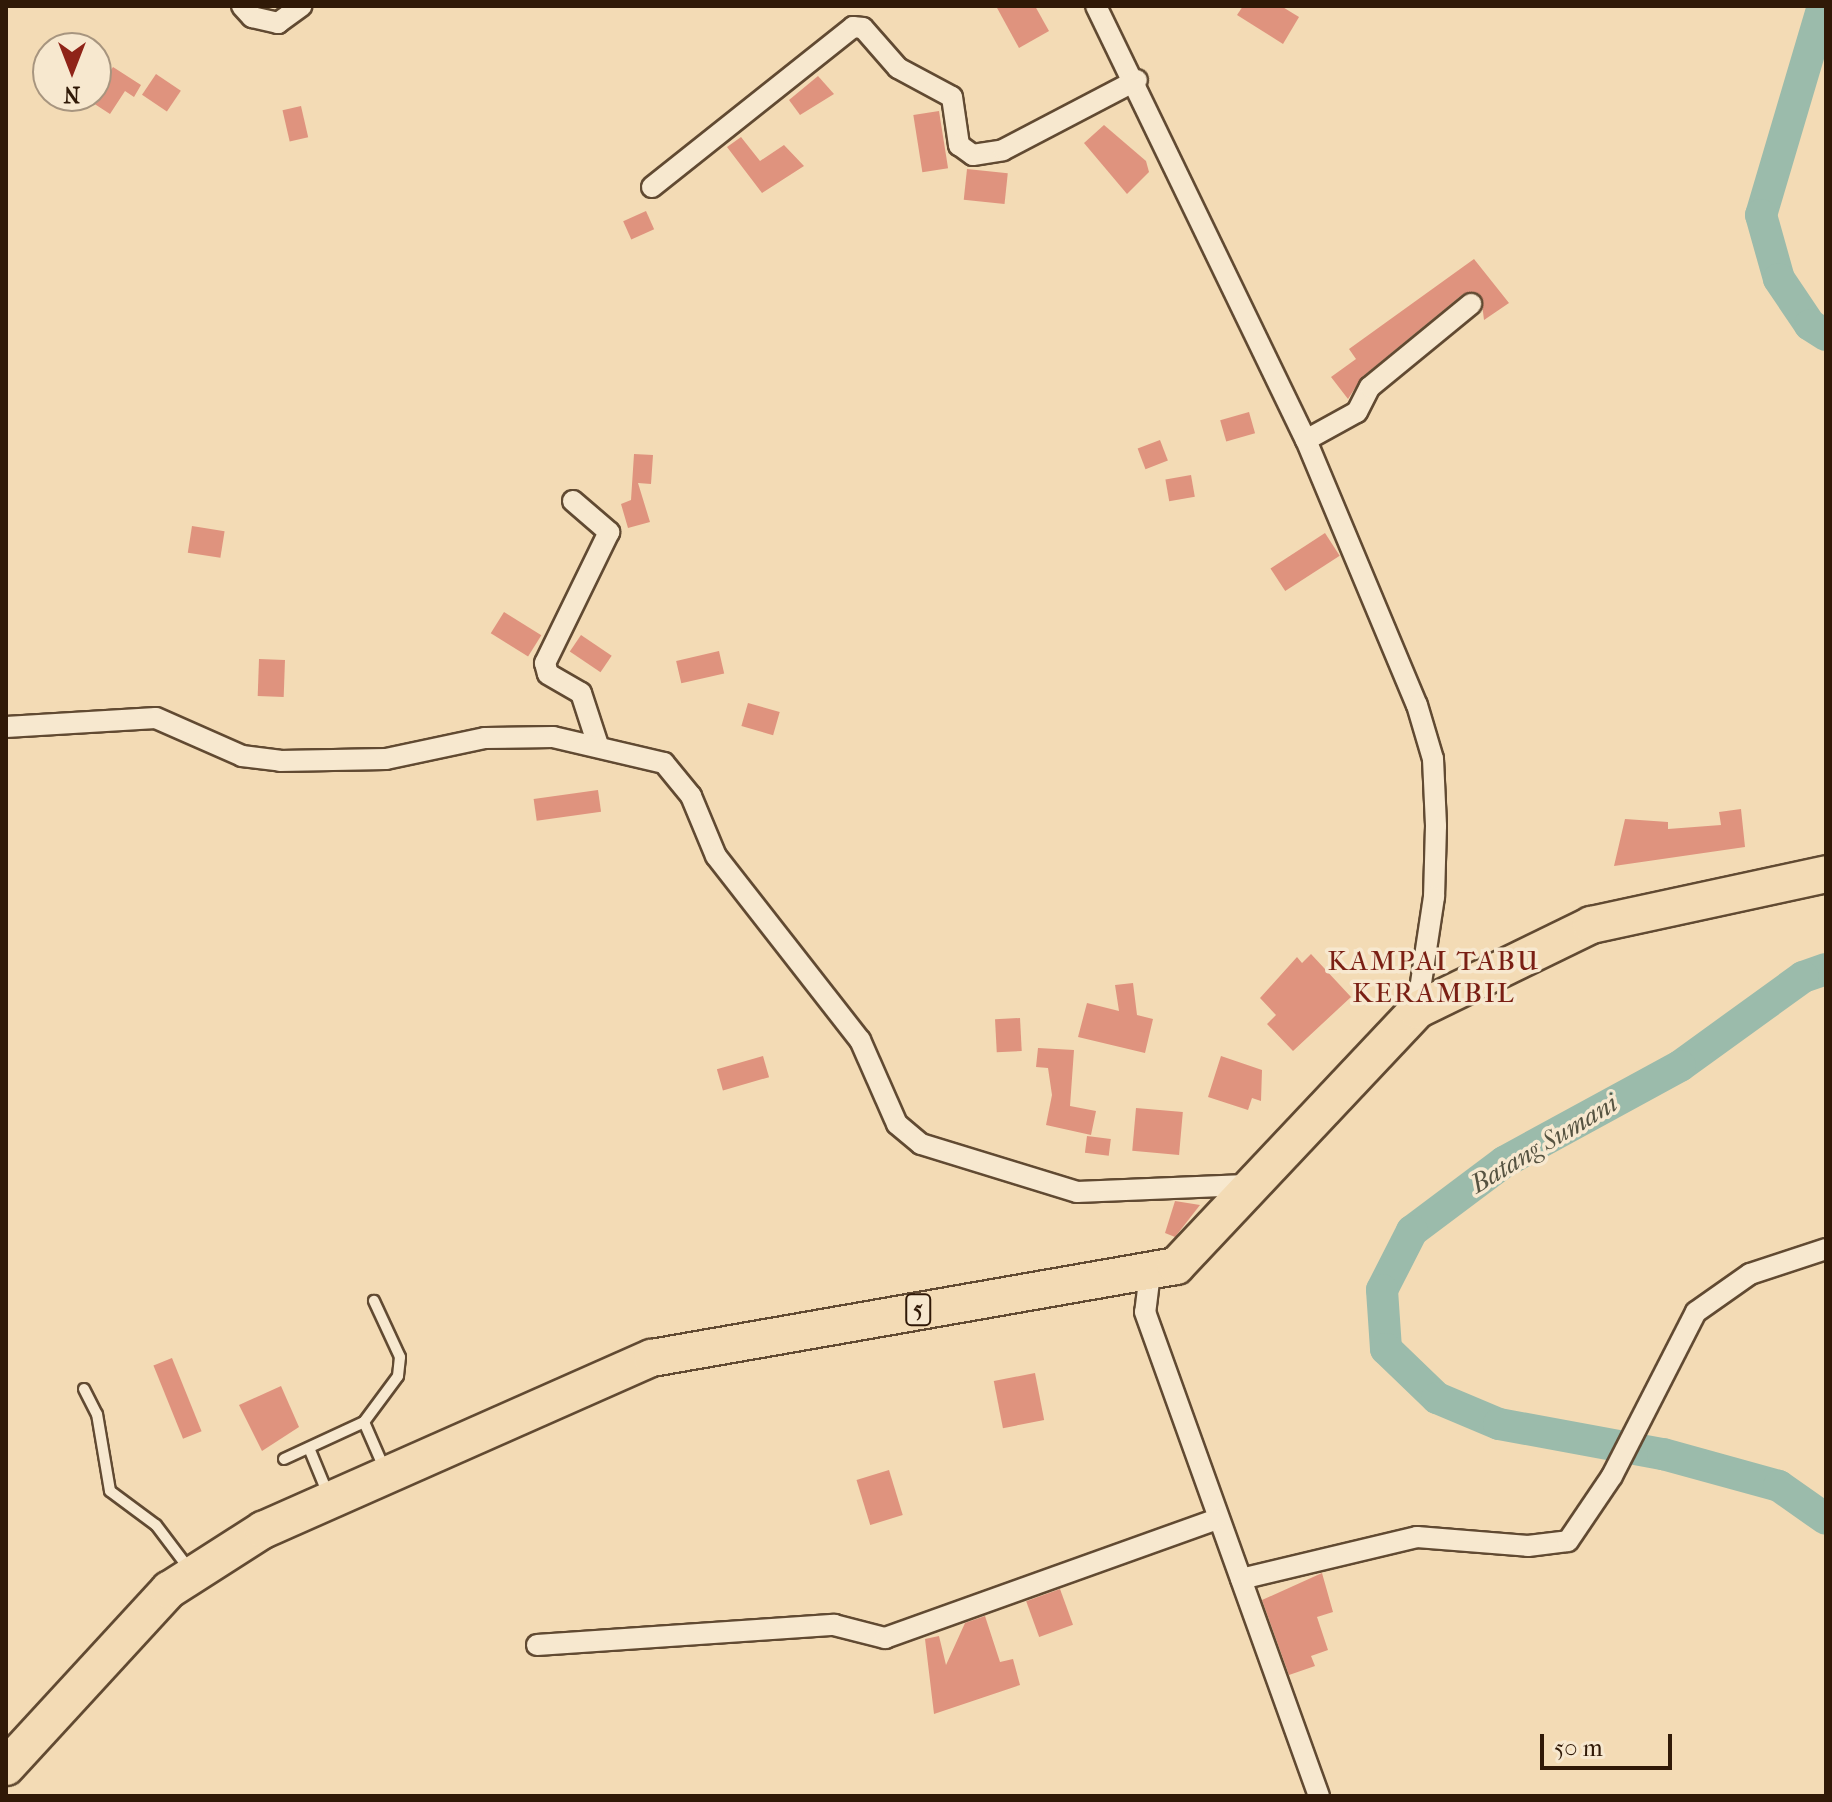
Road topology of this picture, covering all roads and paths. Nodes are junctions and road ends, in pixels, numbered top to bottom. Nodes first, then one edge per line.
1 (242, 6) edge
2 (301, 6) edge
3 (1096, 6) edge
4 (1137, 80) junction
5 (652, 187) dead end
6 (1471, 304) dead end
7 (1306, 440) junction
8 (573, 501) dead end
9 (6, 727) edge
10 (598, 745) junction
11 (1826, 874) edge
12 (1417, 1010) junction
13 (1246, 1185) junction
14 (1826, 1249) edge
15 (1150, 1273) junction
16 (374, 1301) dead end
17 (84, 1389) dead end
18 (364, 1422) junction
19 (309, 1448) junction
20 (284, 1459) dead end
21 (387, 1474) junction
22 (330, 1500) junction
23 (1215, 1520) junction
24 (191, 1571) junction
25 (1241, 1579) junction
26 (537, 1645) dead end
27 (6, 1767) edge
28 (1319, 1796) edge

1 - 2 street
3 - 4 street
4 - 5 street
4 - 7 street
6 - 7 street
7 - 12 street
8 - 10 street
9 - 10 street
10 - 13 street
11 - 12 highway, 5
12 - 13 highway, 5
13 - 15 highway, 5
14 - 25 street
15 - 21 highway, 5
15 - 23 street
16 - 18 lane
17 - 24 lane
18 - 19 lane
18 - 21 lane
19 - 20 lane
19 - 22 lane
21 - 22 highway, 5
22 - 24 highway, 5
23 - 25 street
23 - 26 street
24 - 27 highway, 5
25 - 28 street

